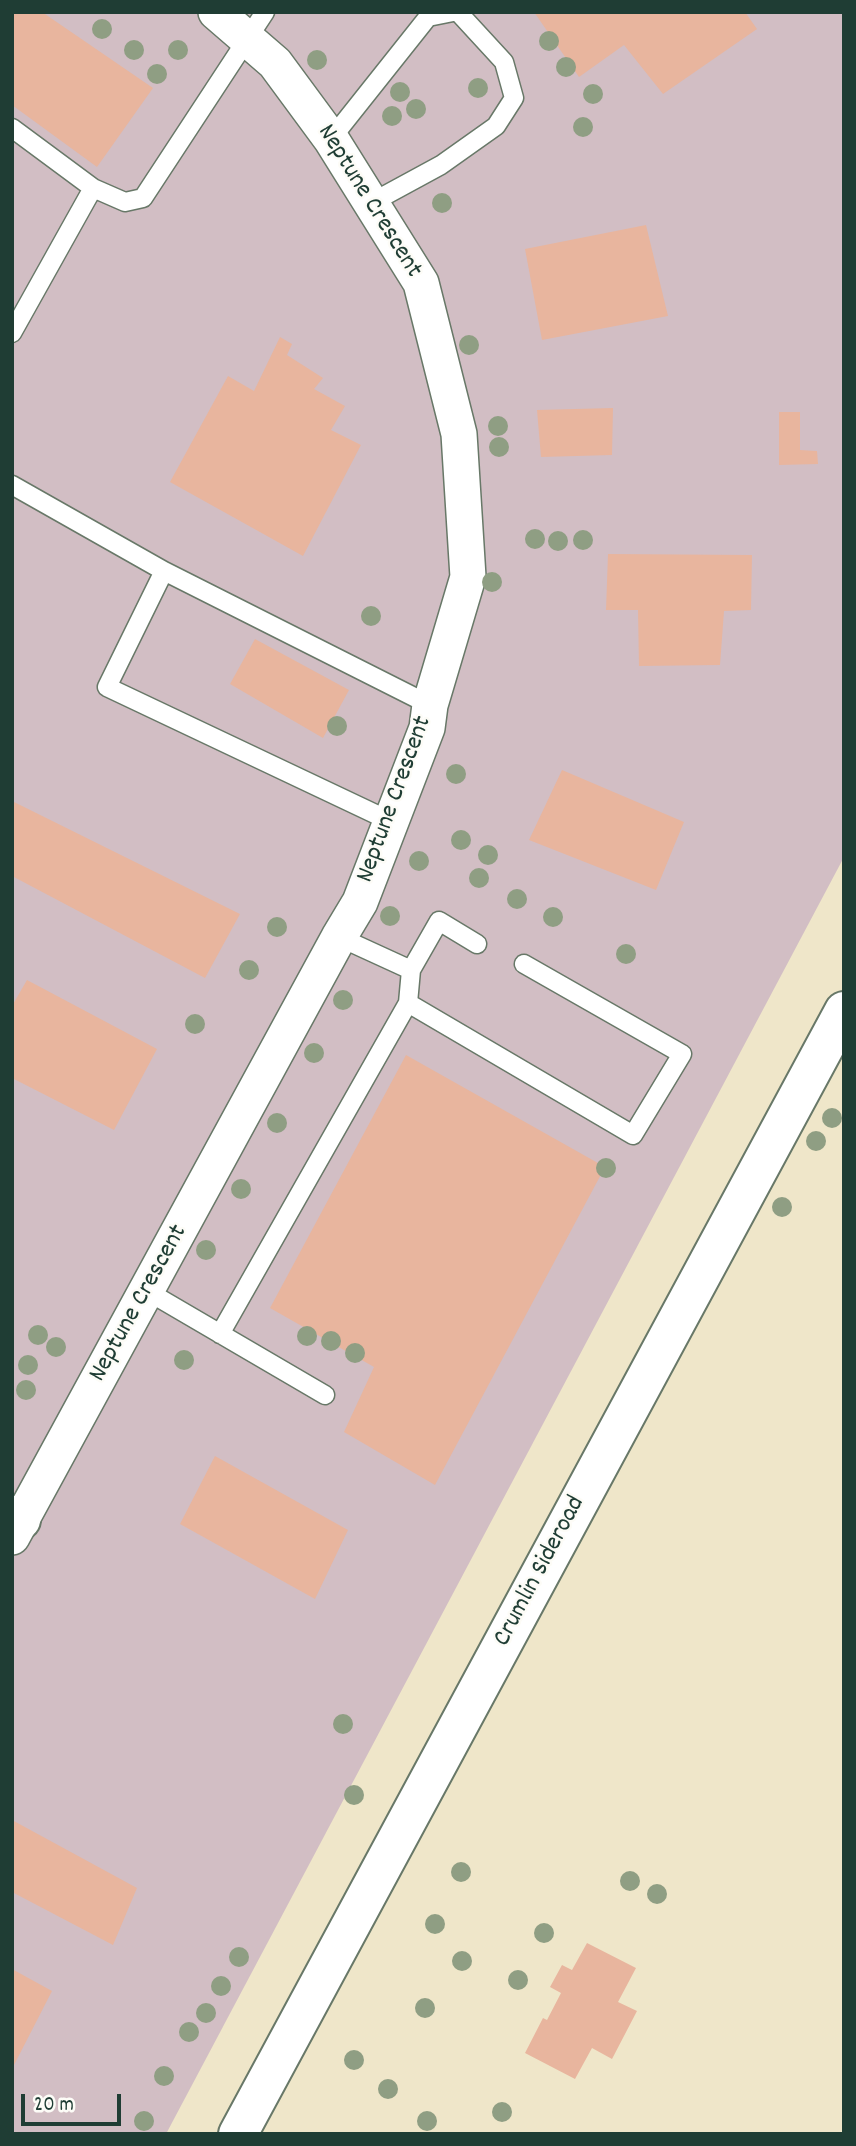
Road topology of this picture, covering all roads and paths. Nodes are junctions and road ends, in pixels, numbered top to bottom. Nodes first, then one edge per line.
1 (216, 12) edge
2 (455, 12) edge
3 (429, 15) edge
4 (256, 26) edge
5 (12, 128) edge
6 (331, 139) junction
7 (93, 188) junction
8 (372, 203) junction
9 (12, 333) edge
10 (12, 485) edge
11 (164, 571) junction
12 (430, 705) junction
13 (390, 821) junction
14 (339, 937) junction
15 (477, 944) dead end
16 (524, 964) dead end
17 (411, 970) junction
18 (408, 1003) junction
19 (844, 1011) edge
20 (147, 1292) junction
21 (220, 1334) junction
22 (325, 1395) dead end
23 (15, 1524) edge
24 (238, 2134) edge

1 - 4 street, Neptune Crescent
2 - 3 lane
2 - 8 lane
3 - 6 lane
4 - 6 street, Neptune Crescent
4 - 7 lane
5 - 7 lane
6 - 8 street, Neptune Crescent
7 - 9 lane
8 - 12 street, Neptune Crescent
10 - 11 lane
11 - 12 lane
11 - 13 lane
12 - 13 street, Neptune Crescent
13 - 14 street, Neptune Crescent
14 - 17 lane
14 - 20 street, Neptune Crescent
15 - 17 lane
16 - 18 lane
17 - 18 lane
18 - 21 lane
19 - 24 street, Crumlin Sideroad
20 - 21 lane
20 - 23 street, Neptune Crescent
21 - 22 lane

